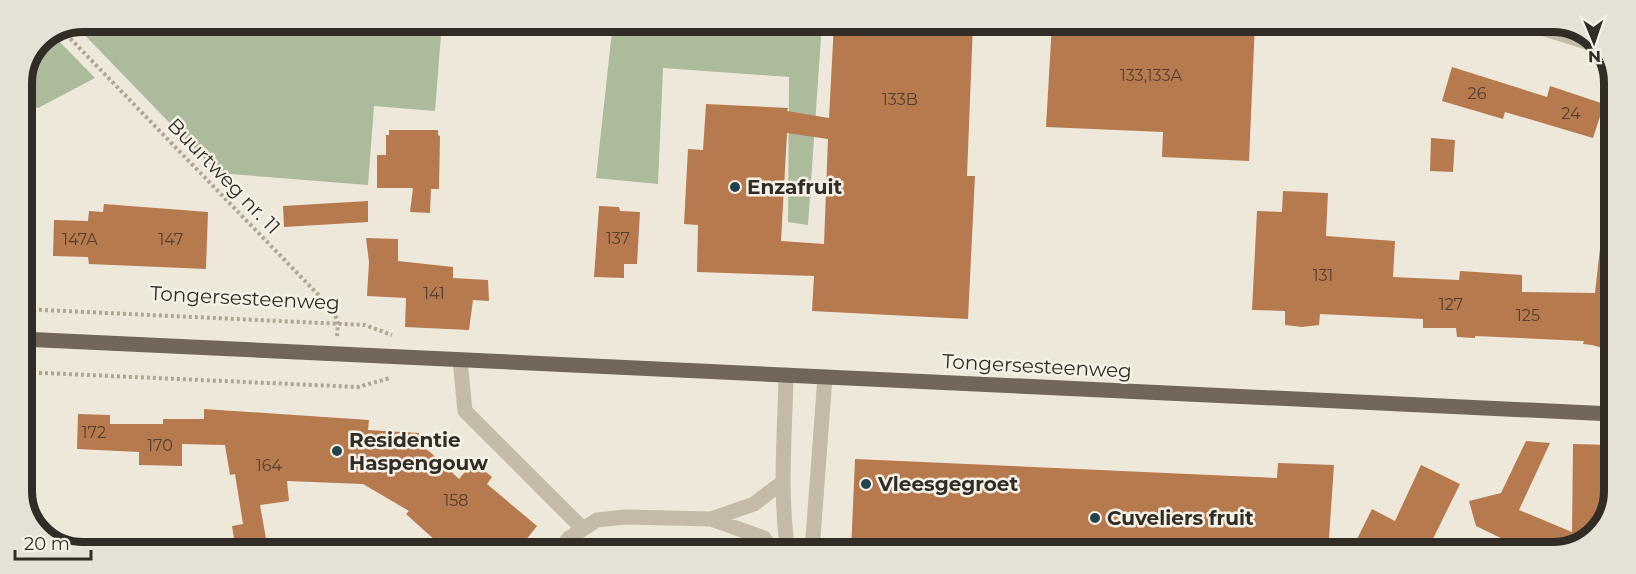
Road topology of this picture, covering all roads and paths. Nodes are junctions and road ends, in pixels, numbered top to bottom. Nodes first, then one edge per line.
1 (1554, 32) edge
2 (66, 34) edge
3 (1585, 42) edge
4 (32, 310) edge
5 (338, 324) junction
6 (397, 337) dead end
7 (32, 340) edge
8 (334, 354) junction
9 (460, 360) junction
10 (32, 372) edge
11 (786, 375) junction
12 (825, 377) junction
13 (392, 378) dead end
14 (1604, 414) edge
15 (783, 482) junction
16 (711, 519) junction
17 (583, 529) junction
18 (566, 542) edge
19 (767, 542) edge
20 (786, 542) edge
21 (813, 542) edge

1 - 3 street
2 - 5 path, Buurtweg nr. 11
4 - 5 path, Tongersesteenweg
5 - 6 path, Tongersesteenweg
5 - 8 path
7 - 8 main road, Tongersesteenweg
8 - 9 main road, Tongersesteenweg
9 - 11 main road, Tongersesteenweg
9 - 17 street
10 - 13 path
11 - 12 main road, Tongersesteenweg
11 - 15 street
12 - 14 main road, Tongersesteenweg
12 - 21 street
15 - 16 street
15 - 20 street
16 - 17 street
16 - 19 street
17 - 18 street

